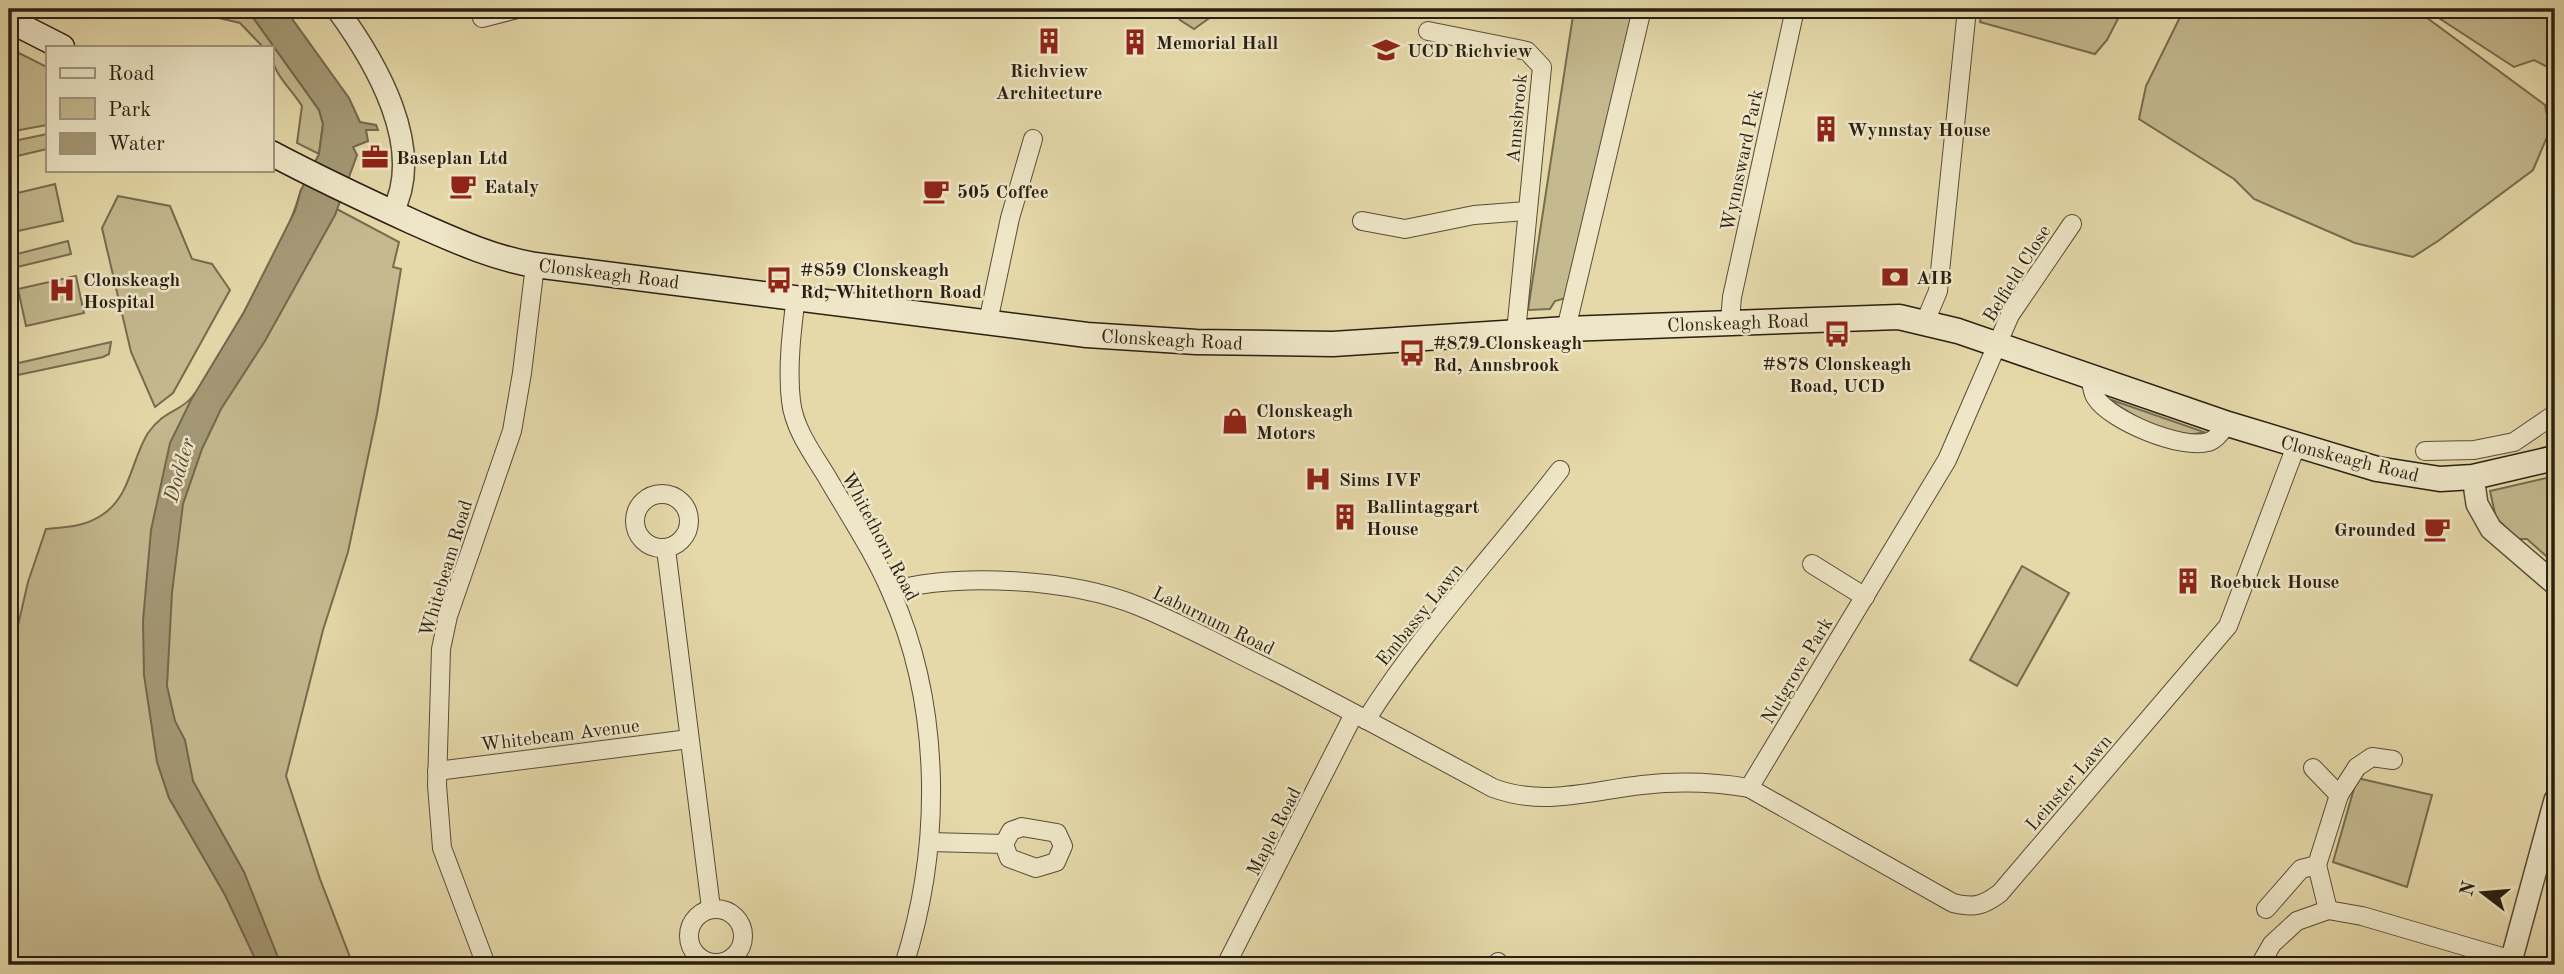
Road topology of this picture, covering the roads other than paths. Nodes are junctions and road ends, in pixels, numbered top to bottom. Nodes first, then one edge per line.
1 (337, 9) edge
2 (517, 9) edge
3 (1642, 9) edge
4 (1795, 9) edge
5 (1966, 9) edge
6 (482, 18) dead end
7 (9, 20) edge
8 (1428, 32) dead end
9 (60, 46) edge
10 (1033, 139) dead end
11 (273, 154) edge
12 (1527, 211) junction
13 (392, 213) junction
14 (1363, 221) dead end
15 (2072, 224) dead end
16 (535, 265) junction
17 (796, 296) junction
18 (1730, 321) junction
19 (988, 322) junction
20 (1926, 322) junction
21 (1566, 329) junction
22 (1516, 332) junction
23 (1998, 345) junction
24 (2090, 378) junction
25 (2555, 414) edge
26 (2228, 424) junction
27 (2514, 442) junction
28 (2296, 446) junction
29 (2425, 451) dead end
30 (2555, 458) edge
31 (2525, 467) junction
32 (1560, 470) dead end
33 (2473, 477) junction
34 (666, 549) dead end
35 (1812, 564) dead end
36 (2555, 584) edge
37 (891, 591) junction
38 (1865, 597) junction
39 (1360, 717) junction
40 (689, 739) junction
41 (2393, 760) dead end
42 (2312, 768) dead end
43 (437, 771) junction
44 (1749, 788) junction
45 (2339, 795) junction
46 (2555, 800) edge
47 (930, 842) junction
48 (1004, 844) dead end
49 (2317, 865) junction
50 (711, 908) dead end
51 (2266, 909) dead end
52 (2328, 909) junction
53 (2511, 962) edge
54 (486, 965) edge
55 (904, 965) edge
56 (1226, 965) edge
57 (2260, 965) edge

1 - 13 street
2 - 6 street
3 - 21 street
4 - 18 street, Wynnsward Park
5 - 20 street
7 - 9 main road
8 - 12 street, Annsbrook
10 - 19 street
11 - 13 main road, Clonskeagh Road
12 - 14 street
12 - 22 street, Annsbrook
13 - 16 main road, Clonskeagh Road
15 - 23 street, Belfield Close
16 - 17 main road, Clonskeagh Road
16 - 43 street, Whitebeam Road
17 - 19 main road, Clonskeagh Road
17 - 37 street, Whitethorn Road
18 - 20 main road, Clonskeagh Road
18 - 21 main road, Clonskeagh Road
19 - 22 main road, Clonskeagh Road
20 - 23 main road, Clonskeagh Road
21 - 22 main road, Clonskeagh Road
23 - 24 main road, Clonskeagh Road
23 - 38 street, Nutgrove Park
24 - 26 main road, Clonskeagh Road
24 - 26 street
25 - 27 street
26 - 28 main road, Clonskeagh Road
27 - 29 street
27 - 31 street
28 - 33 main road, Clonskeagh Road
28 - 44 street, Leinster Lawn
30 - 31 main road, Clonskeagh Road
31 - 33 main road, Clonskeagh Road
32 - 39 street, Embassy Lawn
33 - 36 street
34 - 40 street
35 - 38 street
37 - 39 street, Laburnum Road
37 - 47 street, Whitethorn Road
38 - 44 street, Nutgrove Park
39 - 44 street, Laburnum Road
39 - 56 street, Maple Road
40 - 43 street, Whitebeam Avenue
40 - 50 street
41 - 45 street
42 - 45 street
43 - 54 street, Whitebeam Road
45 - 49 street
46 - 53 street
47 - 48 street
47 - 55 street, Whitethorn Road
49 - 51 street
49 - 52 street
52 - 53 street
52 - 57 street

